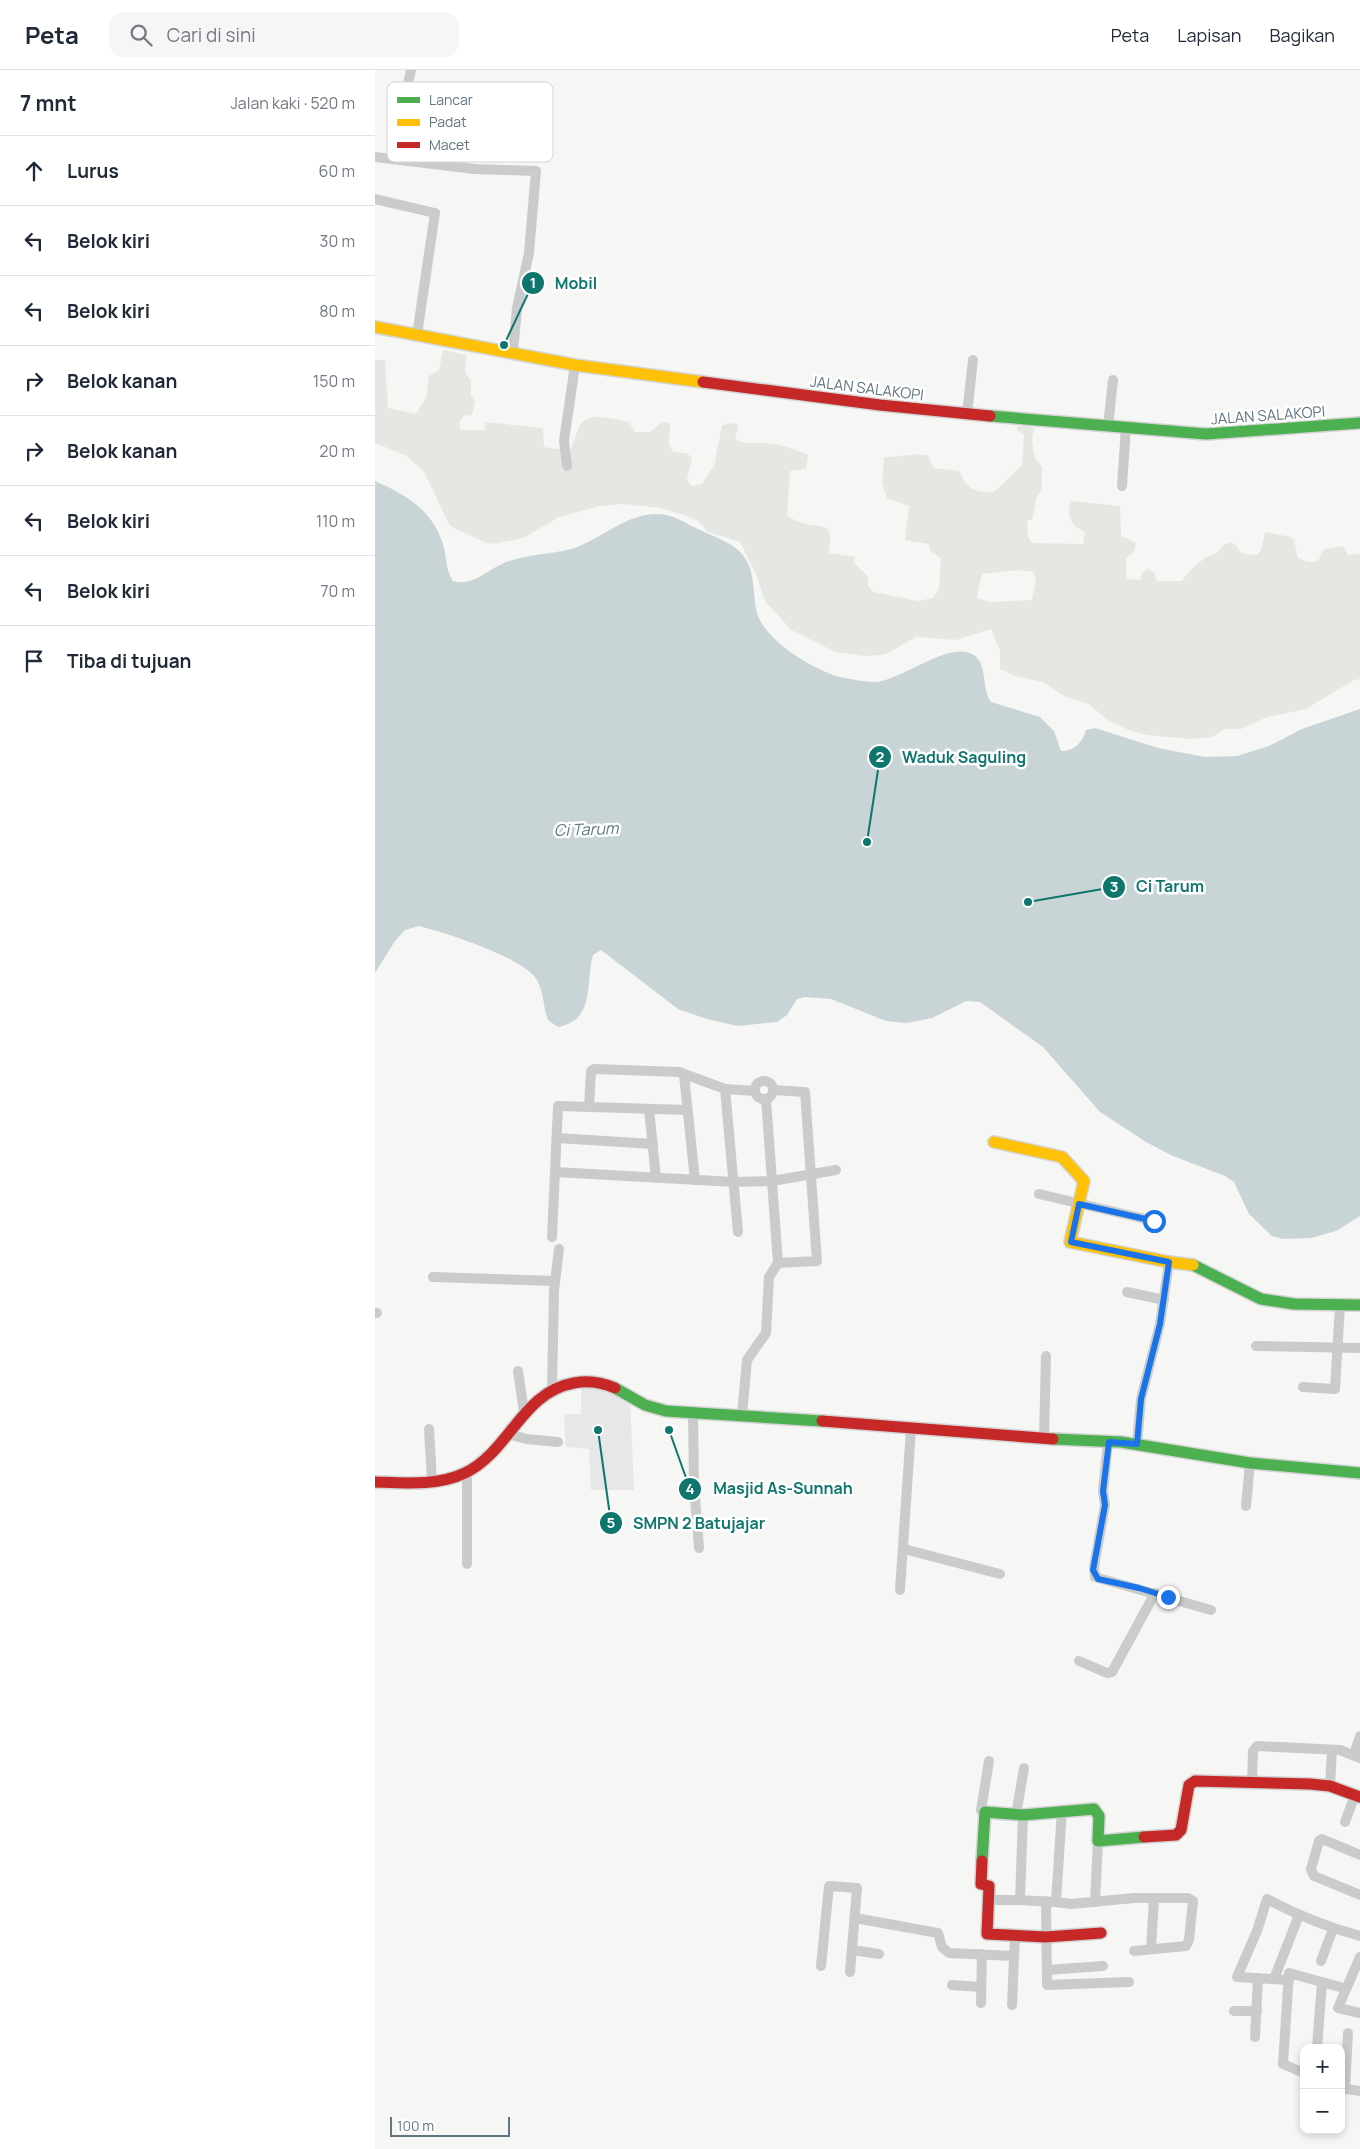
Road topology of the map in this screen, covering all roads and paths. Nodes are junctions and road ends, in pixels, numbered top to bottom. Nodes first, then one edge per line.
1 (423, 162) edge
2 (438, 164) joint
3 (375, 199) edge
4 (375, 327) edge
5 (417, 335) junction
6 (513, 352) junction
7 (973, 360) dead end
8 (575, 365) junction
9 (1113, 380) dead end
10 (967, 414) junction
11 (1360, 423) edge
12 (1108, 426) junction
13 (1126, 427) junction
14 (567, 466) dead end
15 (1121, 486) dead end
16 (684, 1075) junction
17 (725, 1089) junction
18 (773, 1090) junction
19 (755, 1091) junction
20 (766, 1099) junction
21 (589, 1107) junction
22 (649, 1109) junction
23 (687, 1110) junction
24 (557, 1138) junction
25 (995, 1142) dead end
26 (653, 1144) junction
27 (837, 1170) dead end
28 (555, 1172) junction
29 (811, 1175) junction
30 (655, 1178) junction
31 (695, 1180) junction
32 (773, 1181) junction
33 (734, 1182) junction
34 (1039, 1194) dead end
35 (1079, 1204) junction
36 (1154, 1221) dead end
37 (738, 1232) dead end
38 (552, 1237) dead end
39 (559, 1249) dead end
40 (1169, 1262) junction
41 (778, 1263) junction
42 (433, 1277) dead end
43 (555, 1281) junction
44 (1127, 1292) dead end
45 (1164, 1300) junction
46 (1340, 1305) junction
47 (1360, 1305) edge
48 (1256, 1346) dead end
49 (1337, 1347) junction
50 (1360, 1348) edge
51 (1046, 1356) dead end
52 (518, 1371) dead end
53 (1303, 1387) dead end
54 (552, 1388) junction
55 (524, 1412) junction
56 (693, 1413) junction
57 (742, 1416) junction
58 (429, 1429) dead end
59 (911, 1429) junction
60 (509, 1434) junction
61 (1044, 1439) junction
62 (557, 1442) dead end
63 (1109, 1442) junction
64 (1137, 1444) junction
65 (1250, 1463) junction
66 (467, 1472) junction
67 (1360, 1473) edge
68 (432, 1481) junction
69 (375, 1482) edge
70 (1246, 1506) dead end
71 (699, 1548) dead end
72 (904, 1550) junction
73 (467, 1564) dead end
74 (1000, 1574) dead end
75 (900, 1590) dead end
76 (1155, 1593) junction
77 (1211, 1610) dead end
78 (1079, 1661) dead end
79 (1360, 1736) edge
80 (1332, 1750) junction
81 (1357, 1756) edge
82 (989, 1761) dead end
83 (1024, 1768) dead end
84 (1252, 1783) junction
85 (1329, 1786) junction
86 (1358, 1796) edge
87 (1062, 1810) junction
88 (985, 1812) junction
89 (1019, 1815) junction
90 (1345, 1822) dead end
91 (1098, 1841) junction
92 (1360, 1855) edge
93 (1360, 1895) edge
94 (1154, 1898) junction
95 (989, 1900) junction
96 (1020, 1900) junction
97 (1051, 1902) junction
98 (1095, 1902) junction
99 (1299, 1915) junction
100 (855, 1918) junction
101 (1333, 1929) junction
102 (1101, 1933) dead end
103 (1015, 1936) junction
104 (1360, 1936) edge
105 (1047, 1937) junction
106 (1151, 1949) junction
107 (852, 1950) junction
108 (1134, 1951) dead end
109 (879, 1954) dead end
110 (982, 1954) junction
111 (1014, 1956) junction
112 (1360, 1957) edge
113 (1321, 1960) dead end
114 (821, 1966) dead end
115 (1103, 1966) dead end
116 (1047, 1970) junction
117 (850, 1972) dead end
118 (1258, 1978) junction
119 (1274, 1979) junction
120 (1289, 1980) junction
121 (1129, 1982) dead end
122 (1322, 1982) junction
123 (952, 1985) dead end
124 (981, 1987) junction
125 (1340, 1987) dead end
126 (981, 2003) dead end
127 (1012, 2005) dead end
128 (1234, 2011) dead end
129 (1257, 2011) junction
130 (1360, 2013) edge
131 (1348, 2034) dead end
132 (1255, 2037) dead end
133 (1317, 2044) edge
134 (1345, 2067) edge
135 (1300, 2071) edge
136 (1345, 2089) edge
137 (1360, 2092) edge

1 - 2 street
2 - 6 street
3 - 5 street
4 - 5 street, JALAN SALAKOPI
5 - 6 street, JALAN SALAKOPI
6 - 8 street, JALAN SALAKOPI
7 - 10 street
8 - 10 street, JALAN SALAKOPI
8 - 14 street
9 - 12 street
10 - 12 street, JALAN SALAKOPI
11 - 13 street, JALAN SALAKOPI
12 - 13 street, JALAN SALAKOPI
13 - 15 street
16 - 17 street
16 - 21 street
16 - 23 street
17 - 19 street
17 - 33 street
18 - 19 street
18 - 20 street
18 - 29 street
19 - 20 street
20 - 32 street
21 - 22 street
21 - 24 street
22 - 23 street
22 - 26 street
23 - 31 street
24 - 26 street
24 - 28 street
25 - 35 street
26 - 30 street
27 - 29 street
28 - 30 street
28 - 38 street
29 - 32 street
29 - 41 street
30 - 31 street
31 - 33 street
32 - 33 street
32 - 41 street
33 - 37 street
34 - 35 street
35 - 36 street
35 - 40 street
39 - 43 street
40 - 45 street
40 - 46 street
41 - 57 street
42 - 43 street
43 - 54 street
44 - 45 street
45 - 64 street
46 - 47 street
46 - 49 street
48 - 49 street
49 - 50 street
49 - 53 street
51 - 61 street
52 - 55 street
54 - 55 street
54 - 56 street
55 - 60 street
56 - 57 street
56 - 71 street
57 - 59 street
58 - 68 street
59 - 61 street
59 - 72 street
60 - 62 street
60 - 66 street
61 - 63 street
63 - 64 street
63 - 76 street
64 - 65 street
65 - 67 street
65 - 70 street
66 - 68 street
66 - 73 street
68 - 69 street
72 - 74 street
72 - 75 street
76 - 77 street
76 - 78 street
79 - 81 street
80 - 81 street
80 - 84 street
80 - 85 street
82 - 88 street
83 - 89 street
84 - 85 street
84 - 91 street
85 - 86 street
86 - 90 street
87 - 89 street
87 - 91 street
87 - 97 street
88 - 89 street
88 - 95 street
89 - 96 street
91 - 98 street
92 - 93 street
94 - 98 street
94 - 106 street
94 - 106 street
95 - 96 street
95 - 103 street
96 - 97 street
97 - 98 street
97 - 105 street
99 - 101 street
99 - 118 street
99 - 119 street
100 - 107 street
100 - 110 street
100 - 114 street
101 - 104 street
101 - 113 street
102 - 105 street
103 - 105 street
103 - 111 street
105 - 116 street
106 - 108 street
107 - 109 street
107 - 117 street
110 - 111 street
110 - 124 street
111 - 127 street
112 - 130 street
115 - 116 street
116 - 121 street
118 - 119 street
118 - 129 street
119 - 120 street
120 - 122 street
120 - 135 street
122 - 125 street
122 - 133 street
123 - 124 street
124 - 126 street
128 - 129 street
129 - 132 street
131 - 134 street
136 - 137 street

